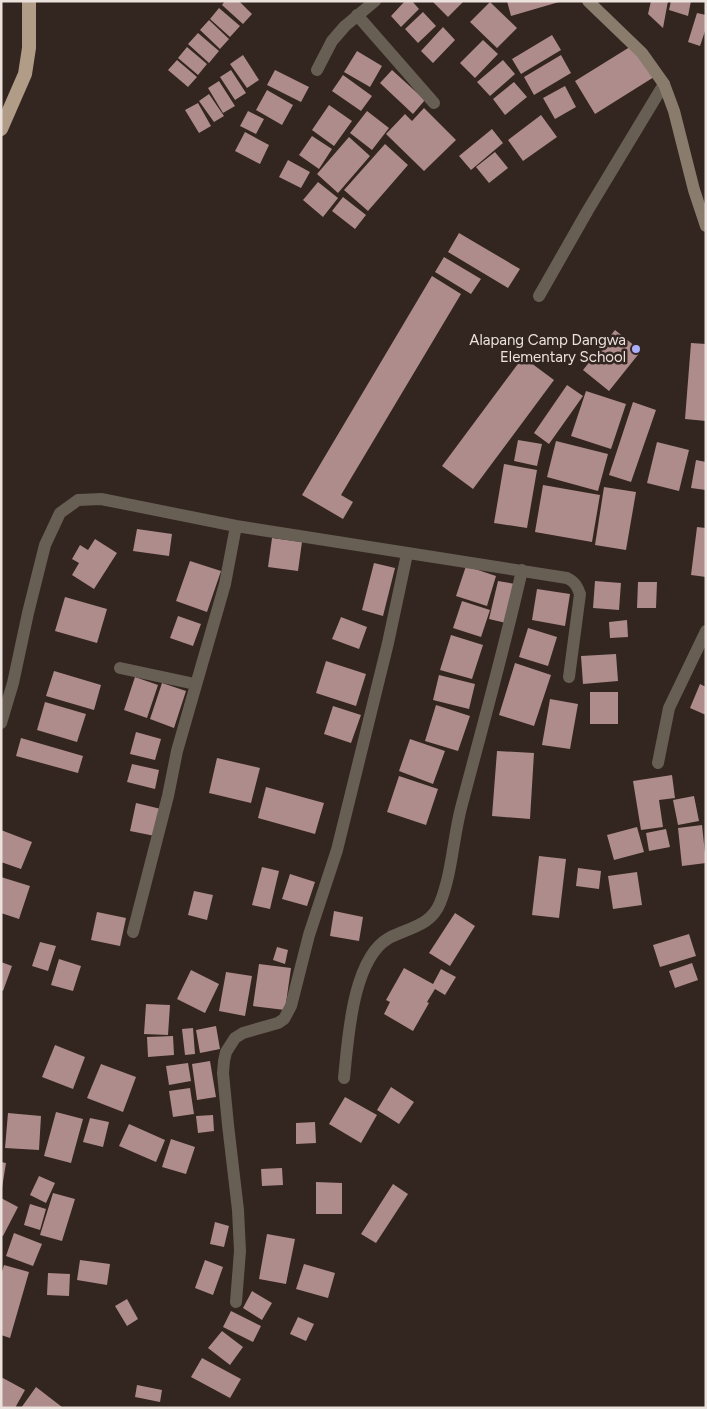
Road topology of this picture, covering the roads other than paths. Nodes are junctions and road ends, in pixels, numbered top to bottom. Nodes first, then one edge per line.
1 (29, 1) edge
2 (375, 1) edge
3 (588, 1) edge
4 (357, 15) junction
5 (317, 70) dead end
6 (664, 84) junction
7 (434, 103) dead end
8 (1, 129) edge
9 (706, 226) edge
10 (539, 296) dead end
11 (236, 526) junction
12 (407, 554) junction
13 (522, 570) junction
14 (706, 631) edge
15 (120, 668) dead end
16 (569, 677) dead end
17 (195, 684) junction
18 (1, 723) edge
19 (658, 762) dead end
20 (133, 932) dead end
21 (344, 1078) dead end
22 (236, 1302) dead end

1 - 8 highway
2 - 4 street
3 - 6 main road
4 - 5 street
4 - 7 street
6 - 9 main road
6 - 10 street
11 - 12 street
11 - 17 street
11 - 18 street
12 - 13 street
12 - 22 street
13 - 16 street
13 - 21 street
14 - 19 street
15 - 17 street
17 - 20 street

